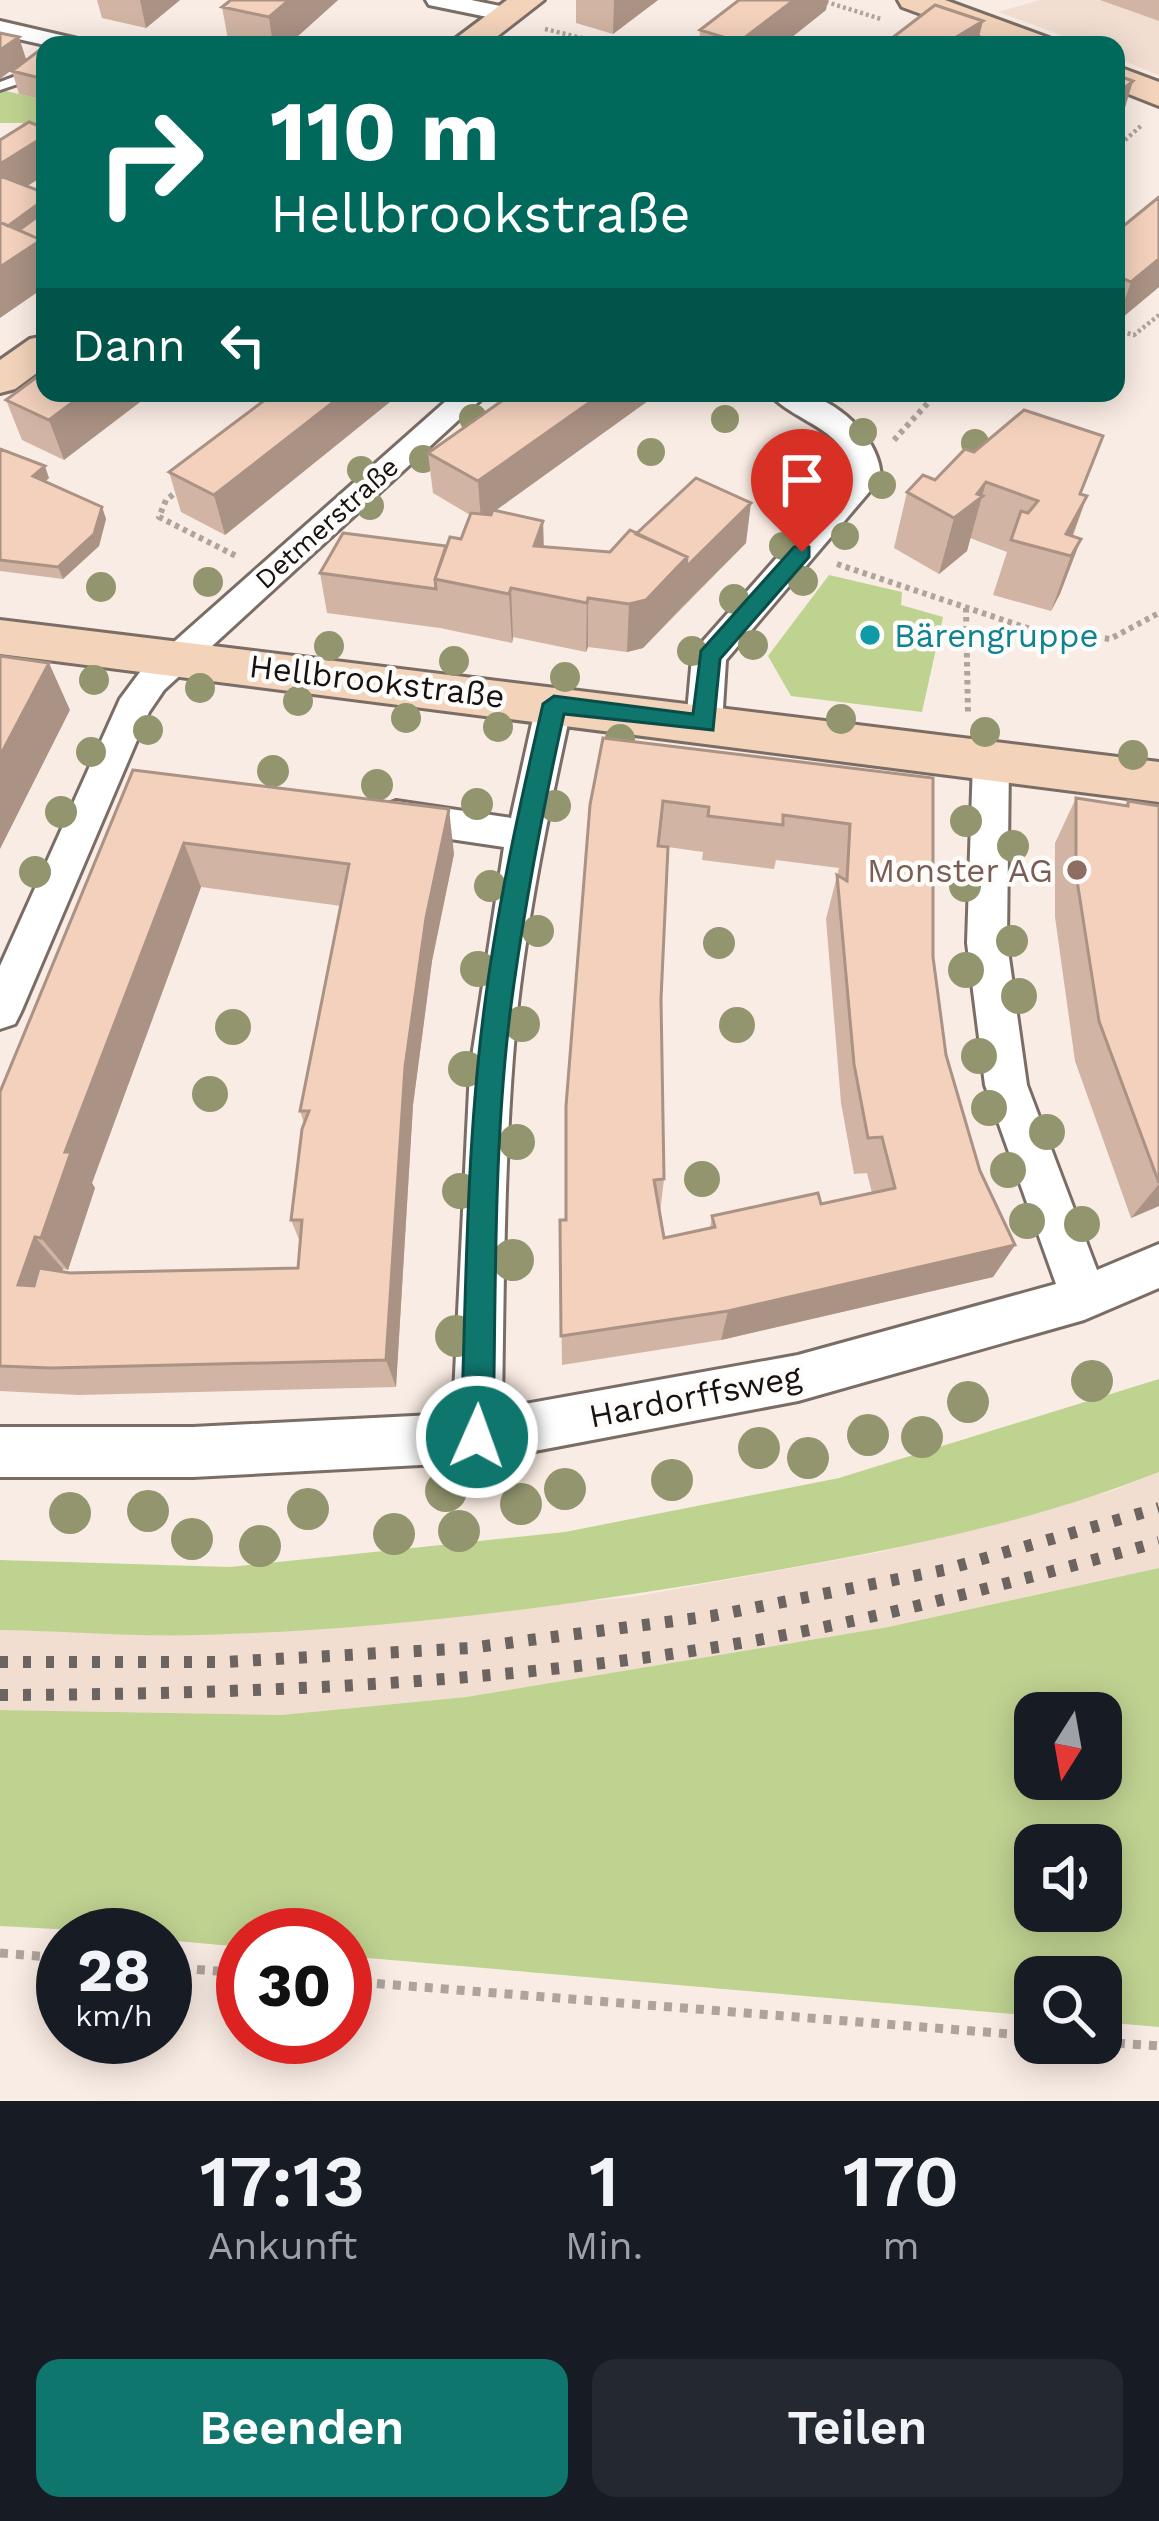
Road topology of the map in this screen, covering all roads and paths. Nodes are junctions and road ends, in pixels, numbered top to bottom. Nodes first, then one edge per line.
1 (437, 0) edge
2 (914, 0) edge
3 (512, 11) edge
4 (0, 28) edge
5 (36, 36) edge
6 (477, 36) edge
7 (579, 36) edge
8 (1012, 36) edge
9 (36, 66) edge
10 (20, 79) junction
11 (1125, 84) edge
12 (0, 86) edge
13 (0, 103) edge
14 (1152, 109) edge
15 (1125, 138) edge
16 (1159, 315) edge
17 (1125, 332) edge
18 (36, 354) edge
19 (0, 380) edge
20 (463, 402) edge
21 (797, 402) edge
22 (930, 402) edge
23 (866, 470) junction
24 (183, 487) edge
25 (802, 552) junction
26 (269, 574) junction
27 (966, 608) junction
28 (1159, 614) edge
29 (8, 634) edge
30 (184, 656) junction
31 (554, 704) junction
32 (704, 724) junction
33 (980, 759) junction
34 (104, 774) junction
35 (151, 781) edge
36 (1159, 782) edge
37 (362, 811) edge
38 (525, 835) junction
39 (0, 1012) edge
40 (1159, 1266) edge
41 (1084, 1298) junction
42 (477, 1437) junction
43 (0, 1452) edge
44 (0, 1953) edge
45 (36, 1956) edge
46 (372, 1983) edge
47 (1014, 2034) edge
48 (1122, 2043) edge
49 (1159, 2046) edge

1 - 3 street
2 - 8 street
3 - 6 street
3 - 7 path
4 - 5 street
9 - 10 lane
10 - 12 lane
10 - 13 lane
11 - 14 street
14 - 15 path
16 - 17 path
18 - 19 street
20 - 26 street, Detmerstraße
21 - 23 street
22 - 23 path
23 - 25 street
24 - 26 path
25 - 27 path
25 - 32 street
26 - 30 street, Detmerstraße
27 - 28 path
27 - 33 path
29 - 30 street, Hellbrookstraße
30 - 31 street, Hellbrookstraße
30 - 34 street, Detmerstraße
31 - 32 street, Hellbrookstraße
31 - 38 street
32 - 33 street, Hellbrookstraße
33 - 36 street, Hellbrookstraße
33 - 41 street
34 - 35 street
34 - 39 street, Detmerstraße
37 - 38 street
38 - 42 street
40 - 41 street, Hardorffsweg
41 - 42 street, Hardorffsweg
42 - 43 street, Hardorffsweg
44 - 45 path
46 - 47 path
48 - 49 path

